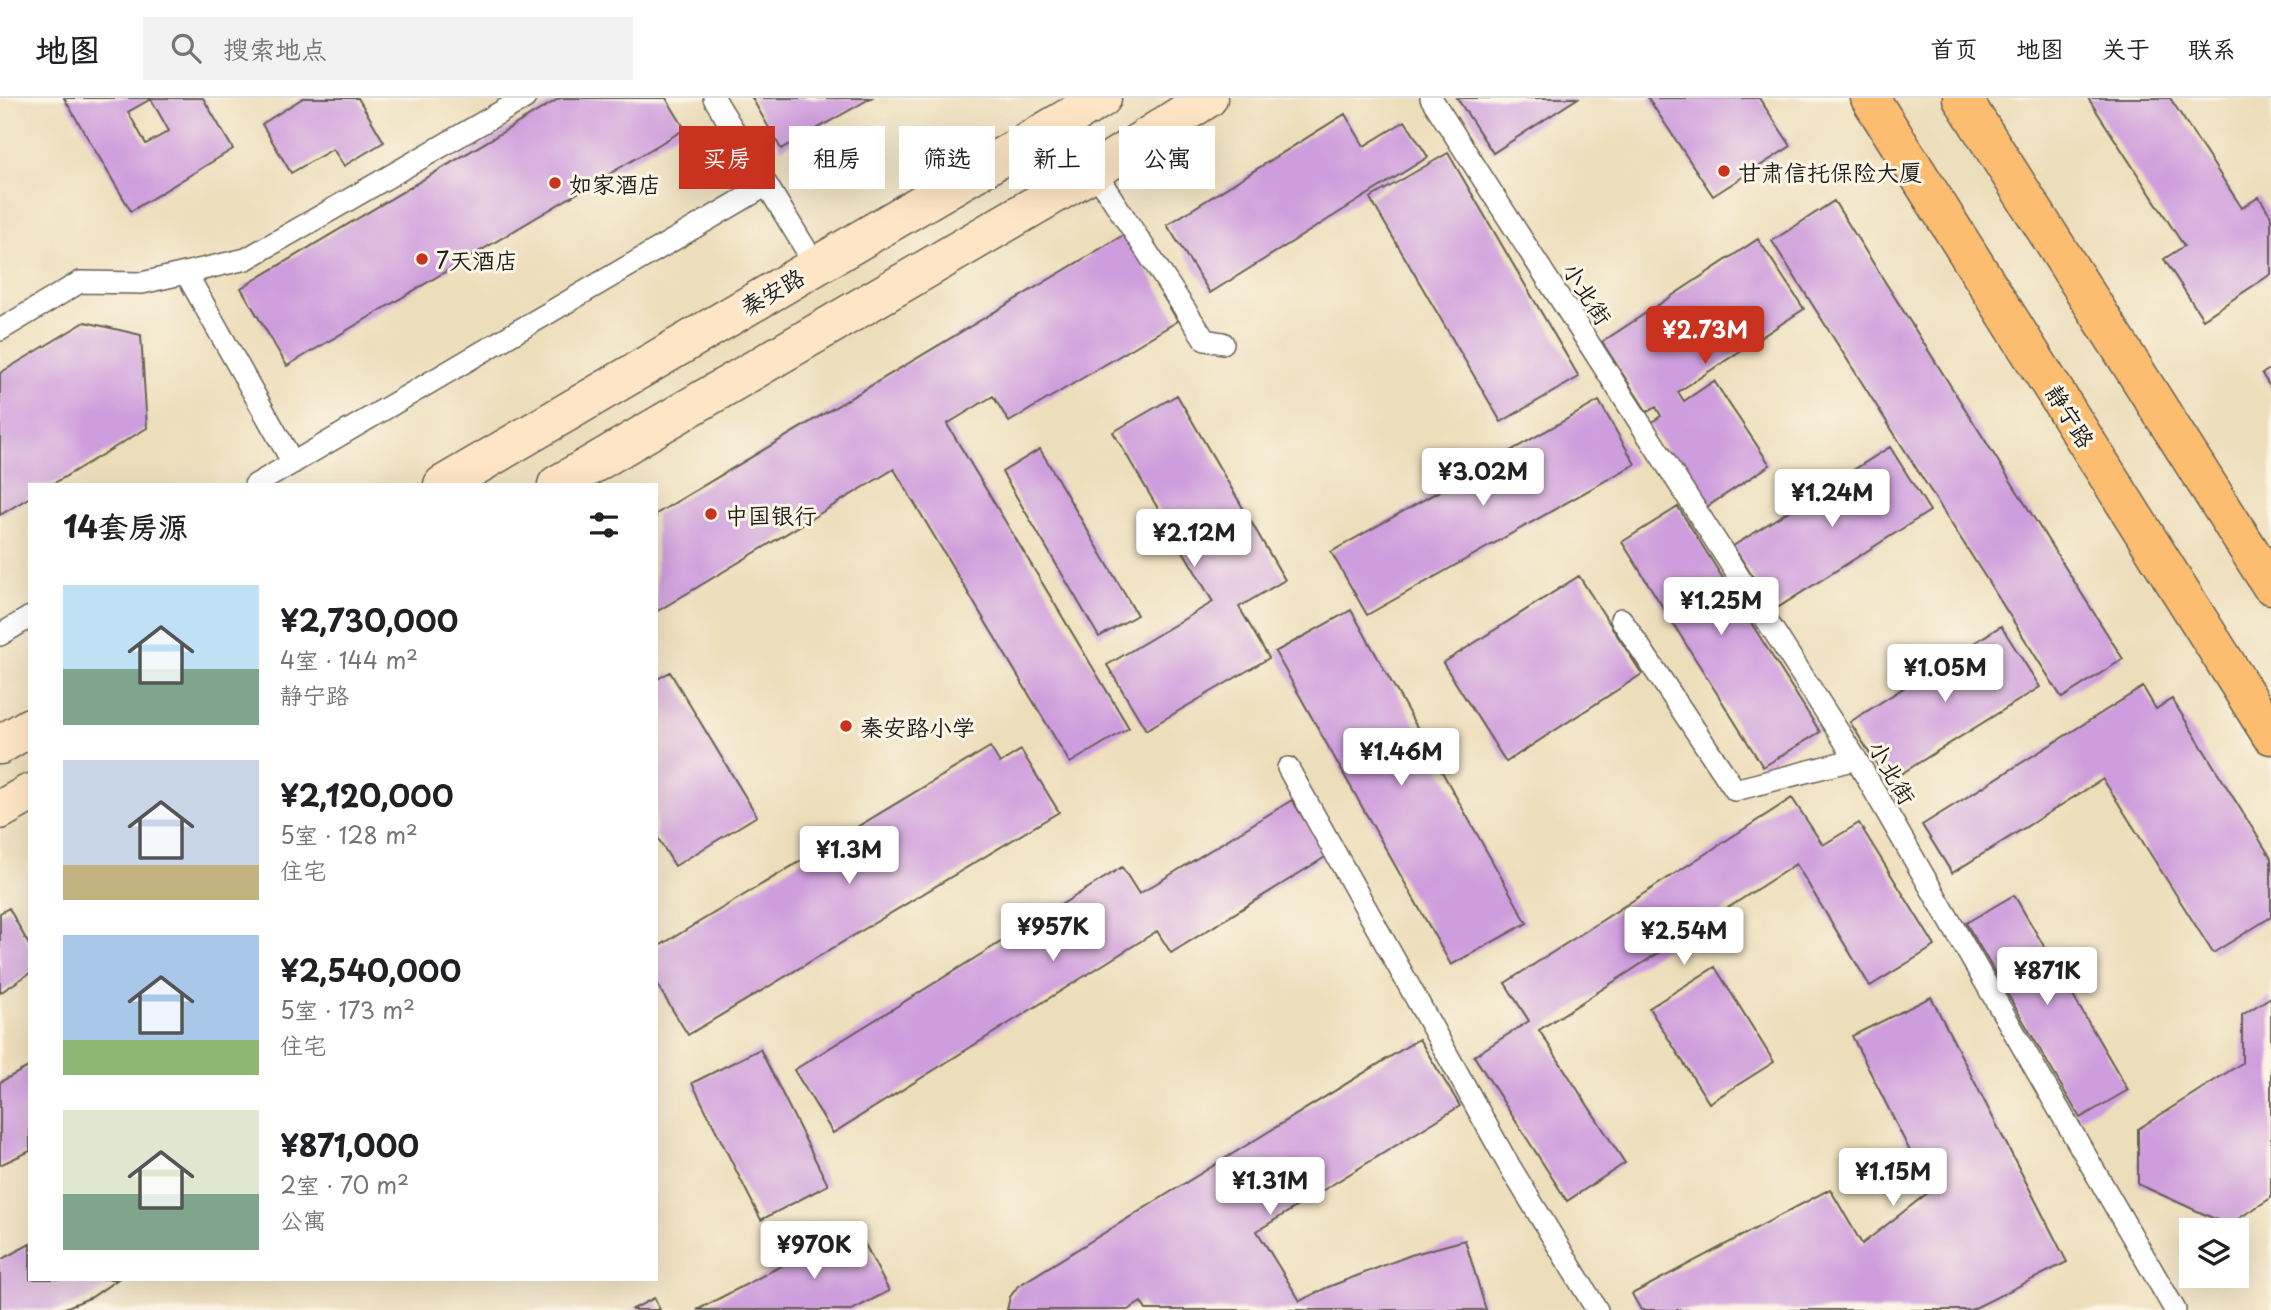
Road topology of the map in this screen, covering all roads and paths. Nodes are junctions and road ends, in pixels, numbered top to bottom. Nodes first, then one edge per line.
1 (525, 98) edge
2 (714, 98) edge
3 (1102, 98) edge
4 (1208, 98) edge
5 (1431, 98) edge
6 (1870, 98) edge
7 (1962, 98) edge
8 (731, 126) edge
9 (1105, 164) edge
10 (1105, 188) edge
11 (760, 189) edge
12 (769, 189) edge
13 (1063, 189) edge
14 (816, 265) junction
15 (186, 273) junction
16 (0, 330) edge
17 (1223, 342) dead end
18 (293, 463) junction
19 (258, 483) edge
20 (446, 483) edge
21 (559, 483) edge
22 (2271, 585) edge
23 (28, 618) edge
24 (1621, 619) dead end
25 (0, 635) edge
26 (28, 728) edge
27 (2271, 735) edge
28 (0, 745) edge
29 (1856, 759) junction
30 (1287, 768) dead end
31 (28, 794) edge
32 (0, 810) edge
33 (1597, 1310) edge
34 (2175, 1310) edge

1 - 15 lane
2 - 8 lane
3 - 14 main road, 秦安路
4 - 9 main road
5 - 29 lane, 小北街
6 - 27 main road, 静宁路
7 - 22 main road
10 - 17 lane
11 - 18 lane
12 - 14 lane
13 - 21 main road
14 - 20 main road, 秦安路
15 - 16 lane
15 - 18 lane
18 - 19 lane
23 - 25 lane
24 - 29 lane
26 - 28 main road
29 - 34 lane, 小北街
30 - 33 lane
31 - 32 main road

